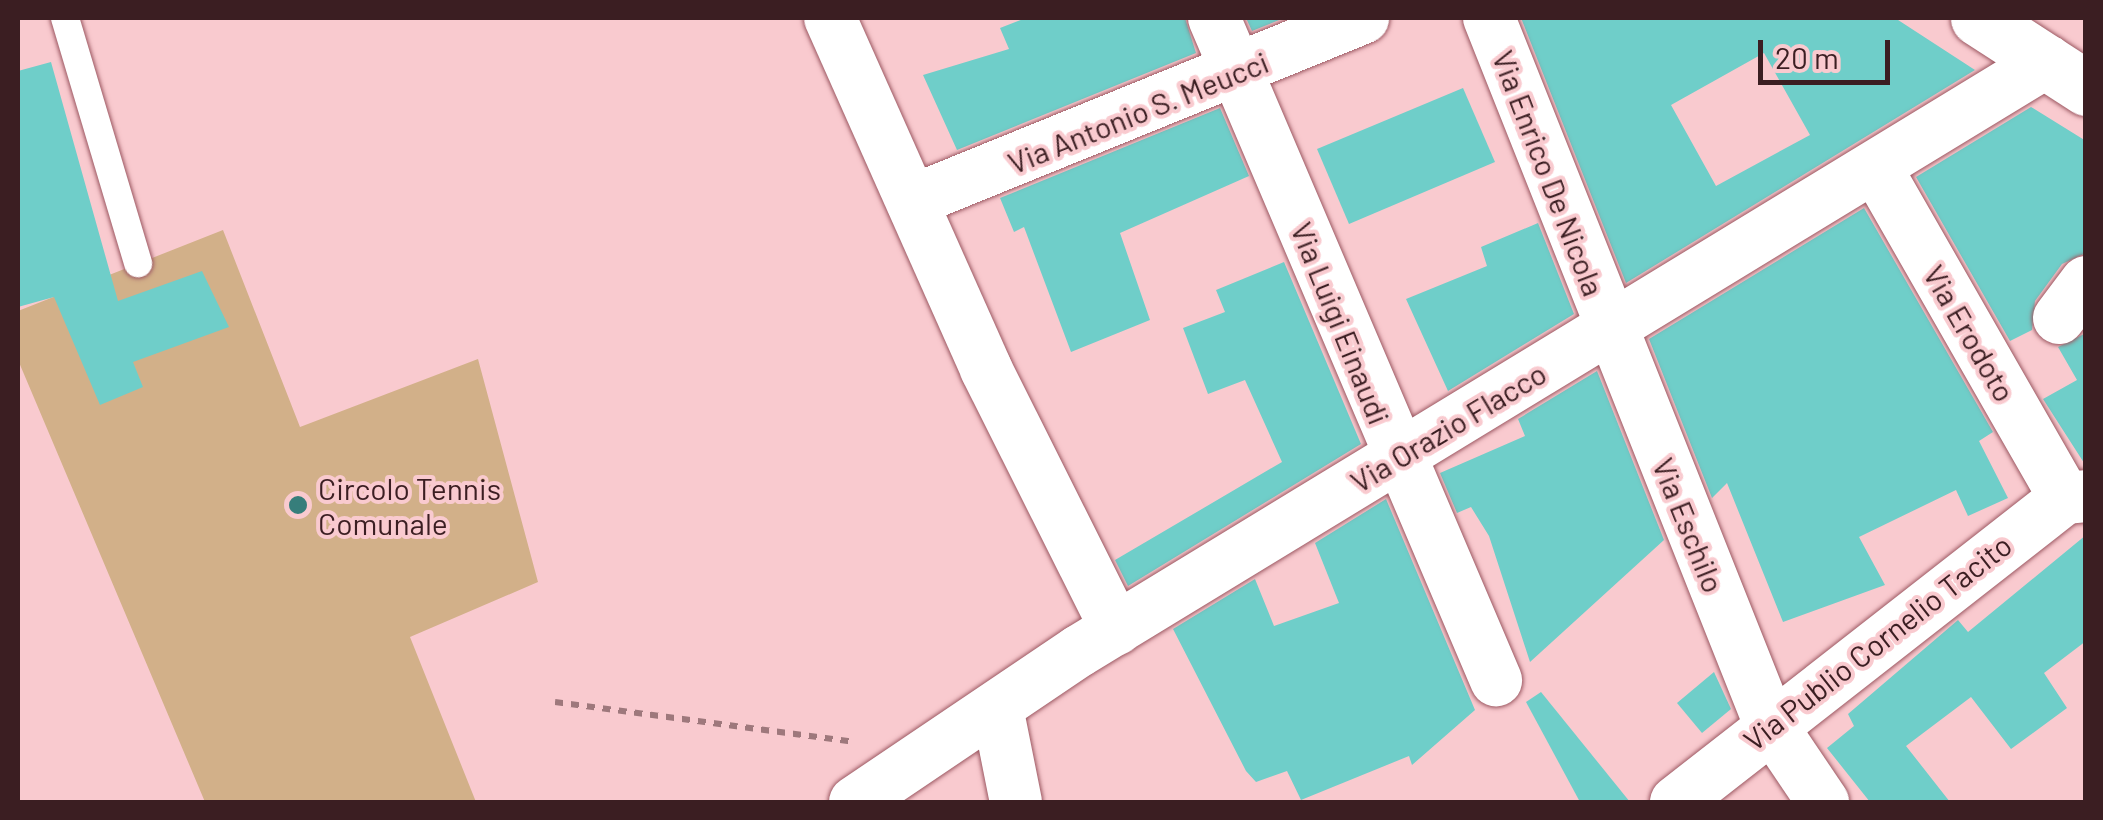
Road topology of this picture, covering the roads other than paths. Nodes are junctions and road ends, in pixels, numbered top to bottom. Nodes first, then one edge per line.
1 (65, 18) edge
2 (830, 18) edge
3 (1214, 18) edge
4 (1363, 18) edge
5 (1489, 18) edge
6 (1978, 18) edge
7 (1238, 74) junction
8 (2067, 74) edge
9 (1876, 168) junction
10 (912, 201) junction
11 (138, 264) dead end
12 (1610, 328) junction
13 (1397, 458) junction
14 (2075, 497) edge
15 (1116, 630) junction
16 (1496, 680) dead end
17 (996, 707) junction
18 (1769, 722) junction
19 (855, 802) edge
20 (1016, 802) edge
21 (1676, 802) edge
22 (1824, 802) edge

1 - 11 lane
2 - 10 street
3 - 7 street, Via Luigi Einaudi
4 - 7 street, Via Antonio S. Meucci
5 - 12 street, Via Enrico De Nicola
6 - 8 street
7 - 10 street, Via Antonio S. Meucci
7 - 13 street, Via Luigi Einaudi
8 - 9 street, Via Orazio Flacco
9 - 12 street, Via Orazio Flacco
9 - 14 street, Via Erodoto
10 - 15 street
12 - 13 street, Via Orazio Flacco
12 - 18 street, Via Eschilo
13 - 15 street, Via Orazio Flacco
13 - 16 street, Via Luigi Einaudi
14 - 18 street, Via Publio Cornelio Tacito
15 - 17 street, Via Orazio Flacco
17 - 19 street, Via Orazio Flacco
17 - 20 street
18 - 21 street, Via Publio Cornelio Tacito
18 - 22 street, Via Eschilo

